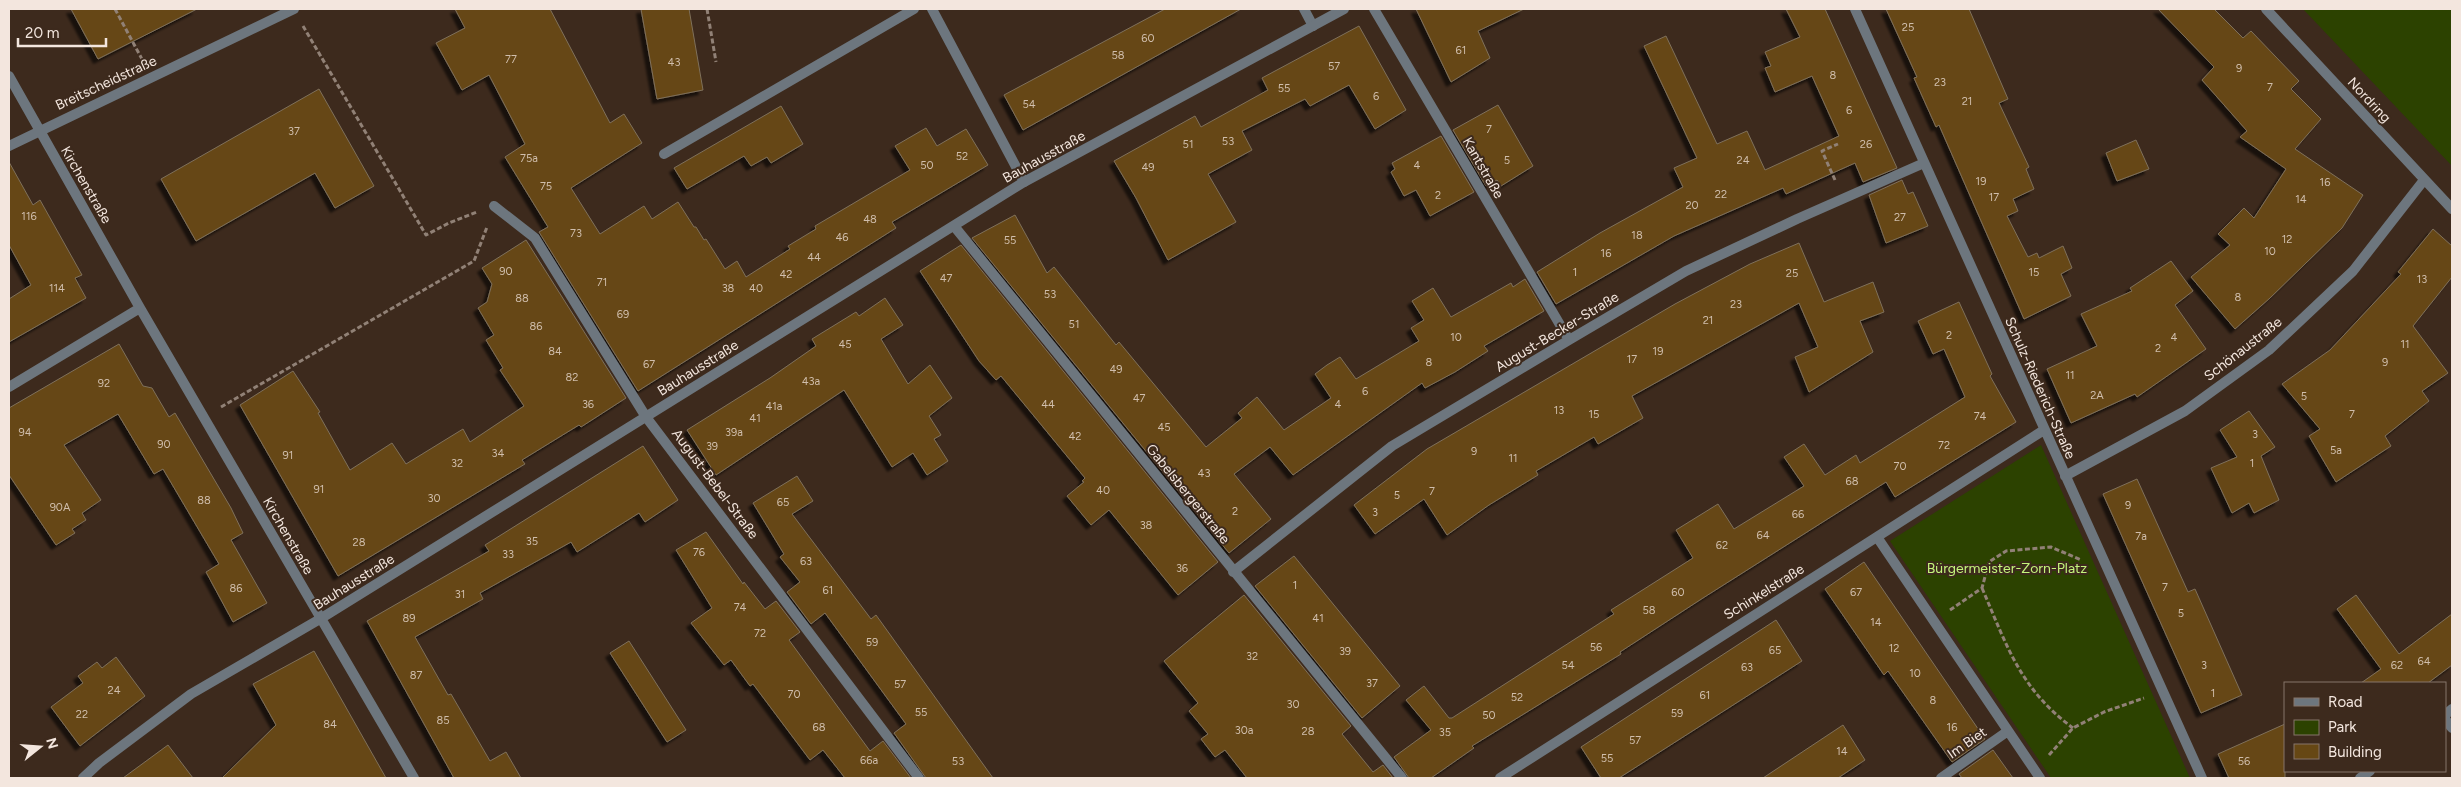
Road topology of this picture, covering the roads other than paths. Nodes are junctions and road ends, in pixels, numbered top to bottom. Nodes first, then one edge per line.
1 (293, 9) edge
2 (914, 9) edge
3 (932, 9) edge
4 (1304, 9) edge
5 (1344, 9) edge
6 (1374, 9) edge
7 (1854, 9) edge
8 (2266, 9) edge
9 (1313, 26) junction
10 (9, 76) edge
11 (39, 130) junction
12 (9, 146) edge
13 (664, 154) dead end
14 (1924, 163) junction
15 (2424, 180) junction
16 (1024, 182) junction
17 (494, 206) road end
18 (2452, 209) edge
19 (954, 226) junction
20 (140, 308) junction
21 (1569, 340) junction
22 (9, 387) edge
23 (646, 417) junction
24 (2044, 430) junction
25 (2065, 476) junction
26 (1877, 536) junction
27 (1233, 572) junction
28 (320, 619) junction
29 (2008, 731) junction
30 (2038, 774) edge
31 (83, 778) edge
32 (414, 778) edge
33 (919, 778) edge
34 (1402, 778) edge
35 (1500, 778) edge
36 (1941, 778) edge
37 (2202, 778) edge

1 - 11 street, Breitscheidstraße
2 - 13 street
3 - 16 street
4 - 9 street
5 - 9 street, Bauhausstraße
6 - 21 street, Kantstraße
7 - 14 street, Schulz-Riederich-Straße
8 - 15 street, Nordring
9 - 16 street, Bauhausstraße
10 - 11 street, Kirchenstraße
11 - 12 street, Breitscheidstraße
11 - 20 street, Kirchenstraße
14 - 21 street, August-Becker-Straße
14 - 24 street, Schulz-Riederich-Straße
15 - 18 street, Nordring
15 - 25 street, Schönaustraße
16 - 19 street, Bauhausstraße
17 - 23 street, August-Bebel-Straße
19 - 23 street, Bauhausstraße
19 - 27 street, Gabelsbergerstraße
20 - 22 street
20 - 28 street, Kirchenstraße
21 - 27 street, August-Becker-Straße
23 - 28 street, Bauhausstraße
23 - 33 street, August-Bebel-Straße
24 - 25 street, Schulz-Riederich-Straße
24 - 26 street, Schinkelstraße
25 - 37 street, Schulz-Riederich-Straße
26 - 29 street
26 - 35 street, Schinkelstraße
27 - 34 street, Gabelsbergerstraße
28 - 31 street, Bauhausstraße
28 - 32 street, Kirchenstraße
29 - 30 street
29 - 36 street, Im Biet

